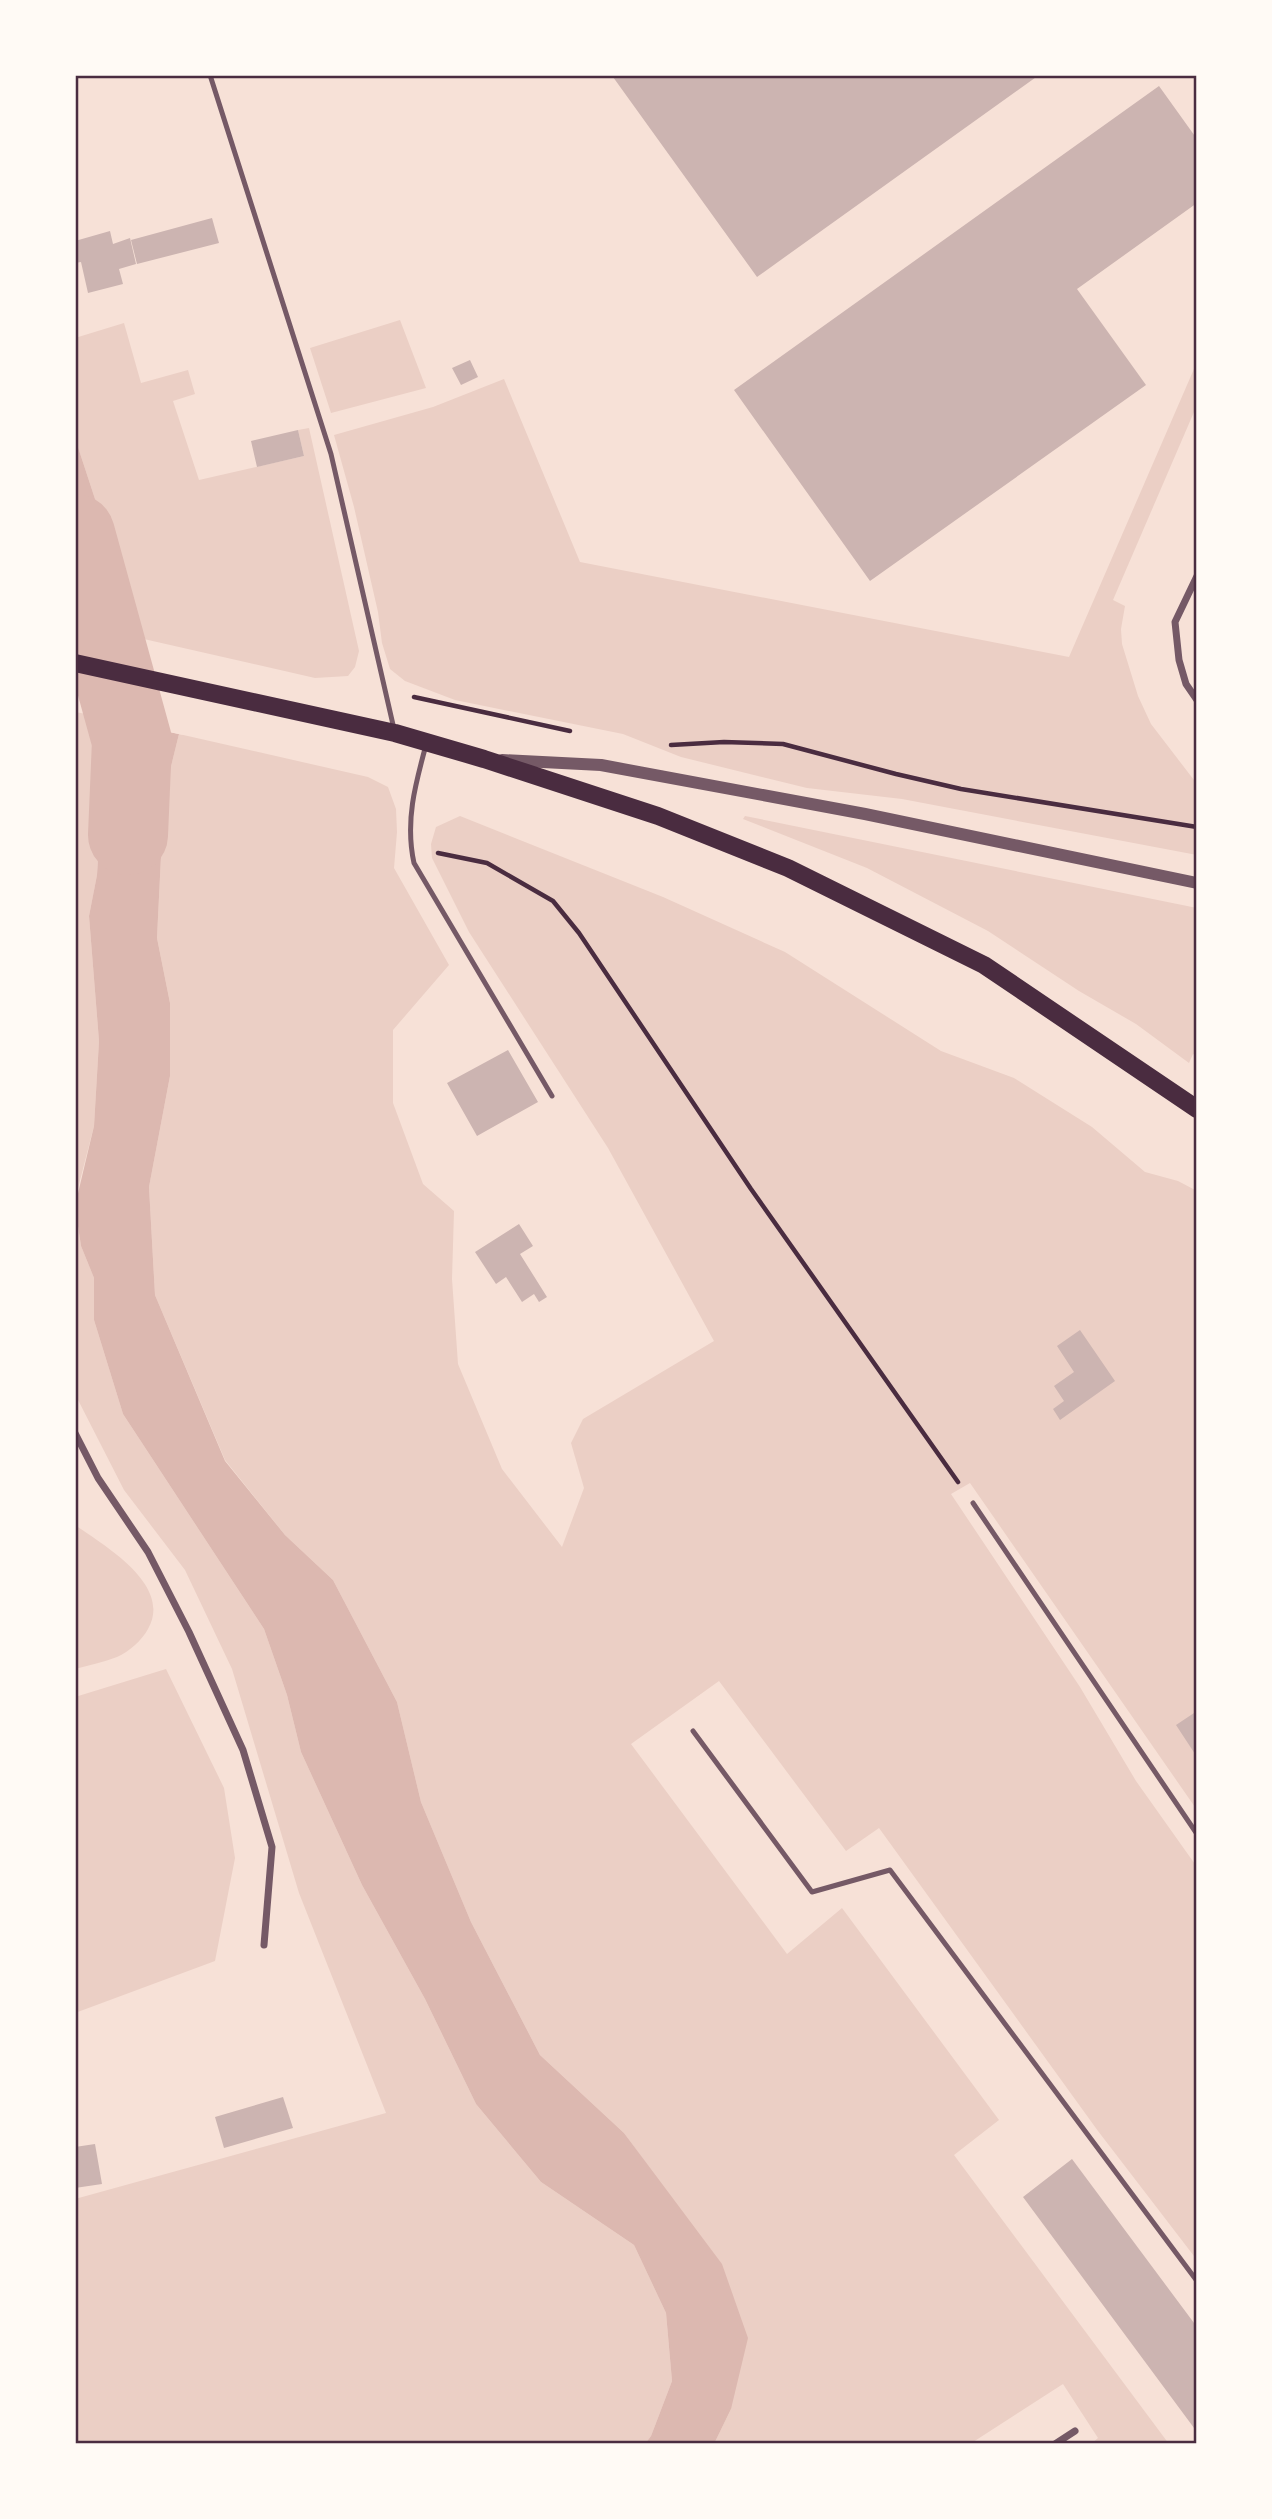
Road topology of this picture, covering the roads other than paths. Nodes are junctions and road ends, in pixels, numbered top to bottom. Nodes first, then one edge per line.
1 (210, 75) edge
2 (1197, 576) edge
3 (77, 663) edge
4 (1197, 700) edge
5 (395, 733) junction
6 (426, 742) junction
7 (484, 759) junction
8 (1197, 883) edge
9 (552, 1096) dead end
10 (1197, 1110) edge
11 (75, 1433) edge
12 (973, 1503) road end
13 (693, 1731) dead end
14 (1197, 1833) edge
15 (264, 1945) dead end
16 (1197, 2281) edge
17 (1075, 2431) dead end
18 (1055, 2444) edge

1 - 5 lane
2 - 4 street
3 - 5 main road
5 - 6 main road
6 - 7 main road
6 - 9 lane
7 - 8 street
7 - 10 main road
11 - 15 street
12 - 14 lane
13 - 16 lane
17 - 18 street

